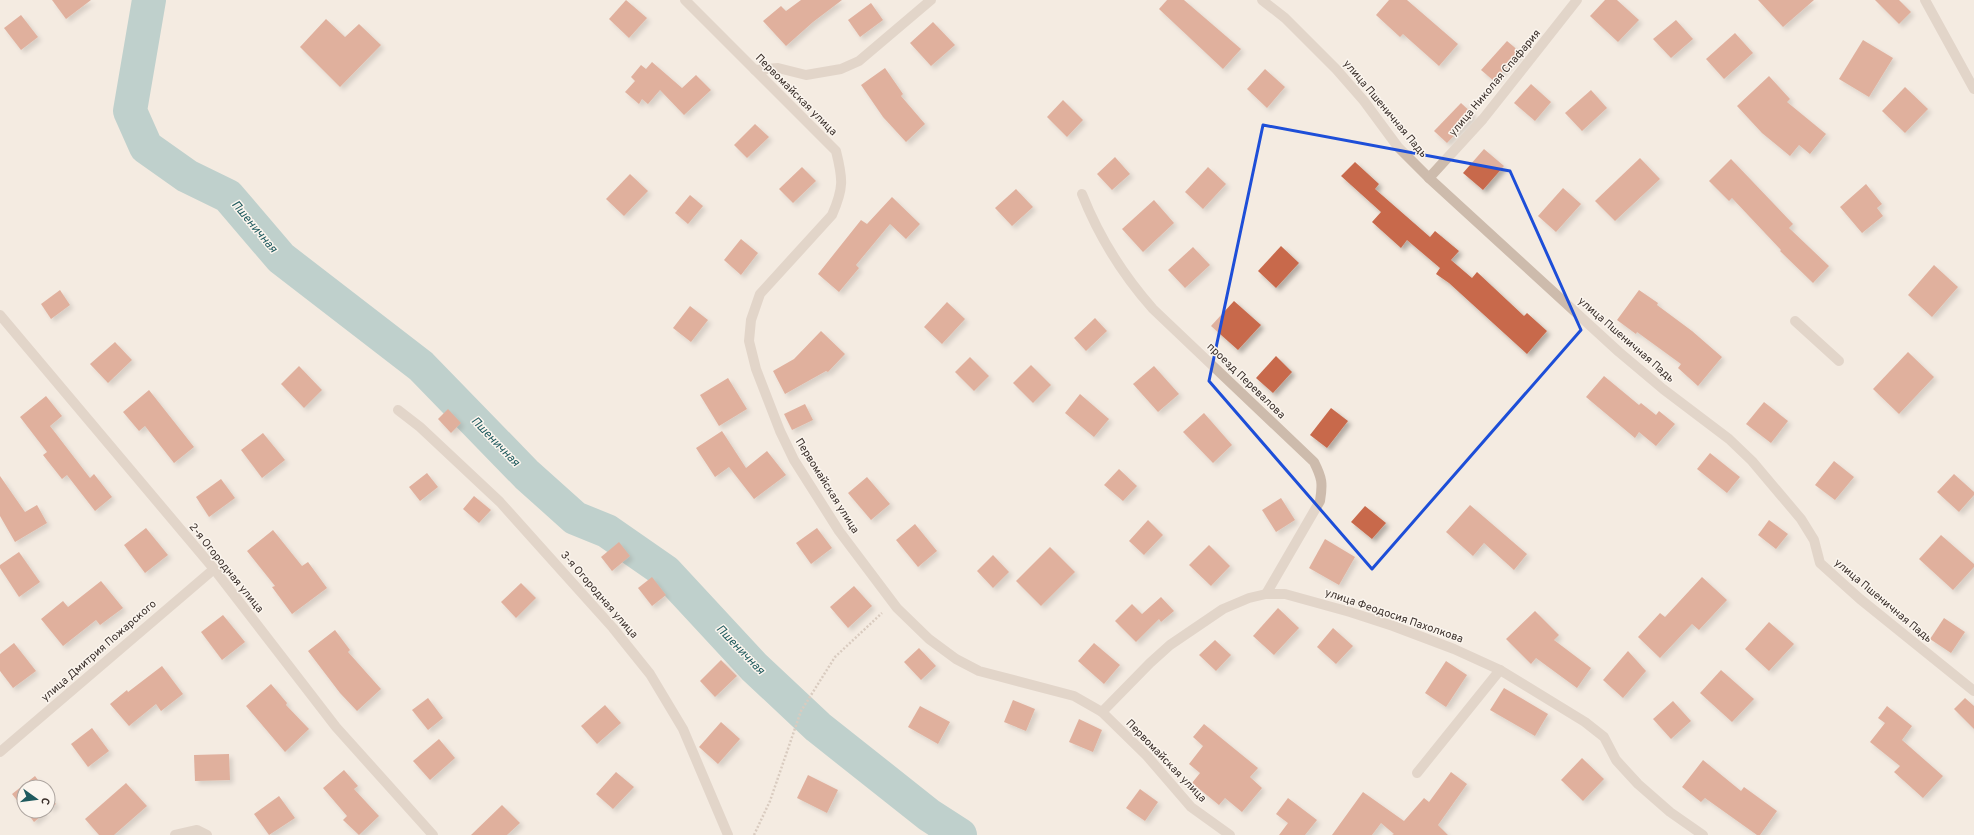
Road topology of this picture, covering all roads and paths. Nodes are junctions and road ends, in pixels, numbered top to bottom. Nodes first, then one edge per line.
1 (684, 0) edge
2 (931, 0) edge
3 (1262, 0) edge
4 (1577, 0) edge
5 (1925, 0) edge
6 (755, 70) junction
7 (1974, 89) edge
8 (1429, 178) junction
9 (1082, 194) dead end
10 (0, 315) edge
11 (1795, 321) dead end
12 (1840, 361) dead end
13 (398, 410) dead end
14 (214, 569) junction
15 (1266, 594) junction
16 (893, 603) junction
17 (1500, 670) junction
18 (1974, 691) edge
19 (1102, 712) junction
20 (0, 752) edge
21 (1417, 773) dead end
22 (175, 835) edge
23 (207, 835) edge
24 (433, 835) edge
25 (728, 835) edge
26 (754, 835) edge
27 (1230, 835) edge
28 (1703, 835) edge

1 - 6 street, Первомайская улица
2 - 6 street
3 - 8 street, улица Пшеничная Падь
4 - 8 street, улица Николая Спафария
5 - 7 street
6 - 16 street, Первомайская улица
8 - 18 street, улица Пшеничная Падь
9 - 15 street, проезд Перевалова
10 - 14 street, 2-я Огородная улица
11 - 12 street
13 - 25 street, 3-я Огородная улица
14 - 20 street, улица Дмитрия Пожарского
14 - 24 street, 2-я Огородная улица
15 - 17 street, улица Феодосия Пахолкова
15 - 19 street, улица Феодосия Пахолкова
16 - 19 street, Первомайская улица
16 - 26 path
17 - 21 street
17 - 28 street, улица Феодосия Пахолкова
19 - 27 street, Первомайская улица
22 - 23 street

